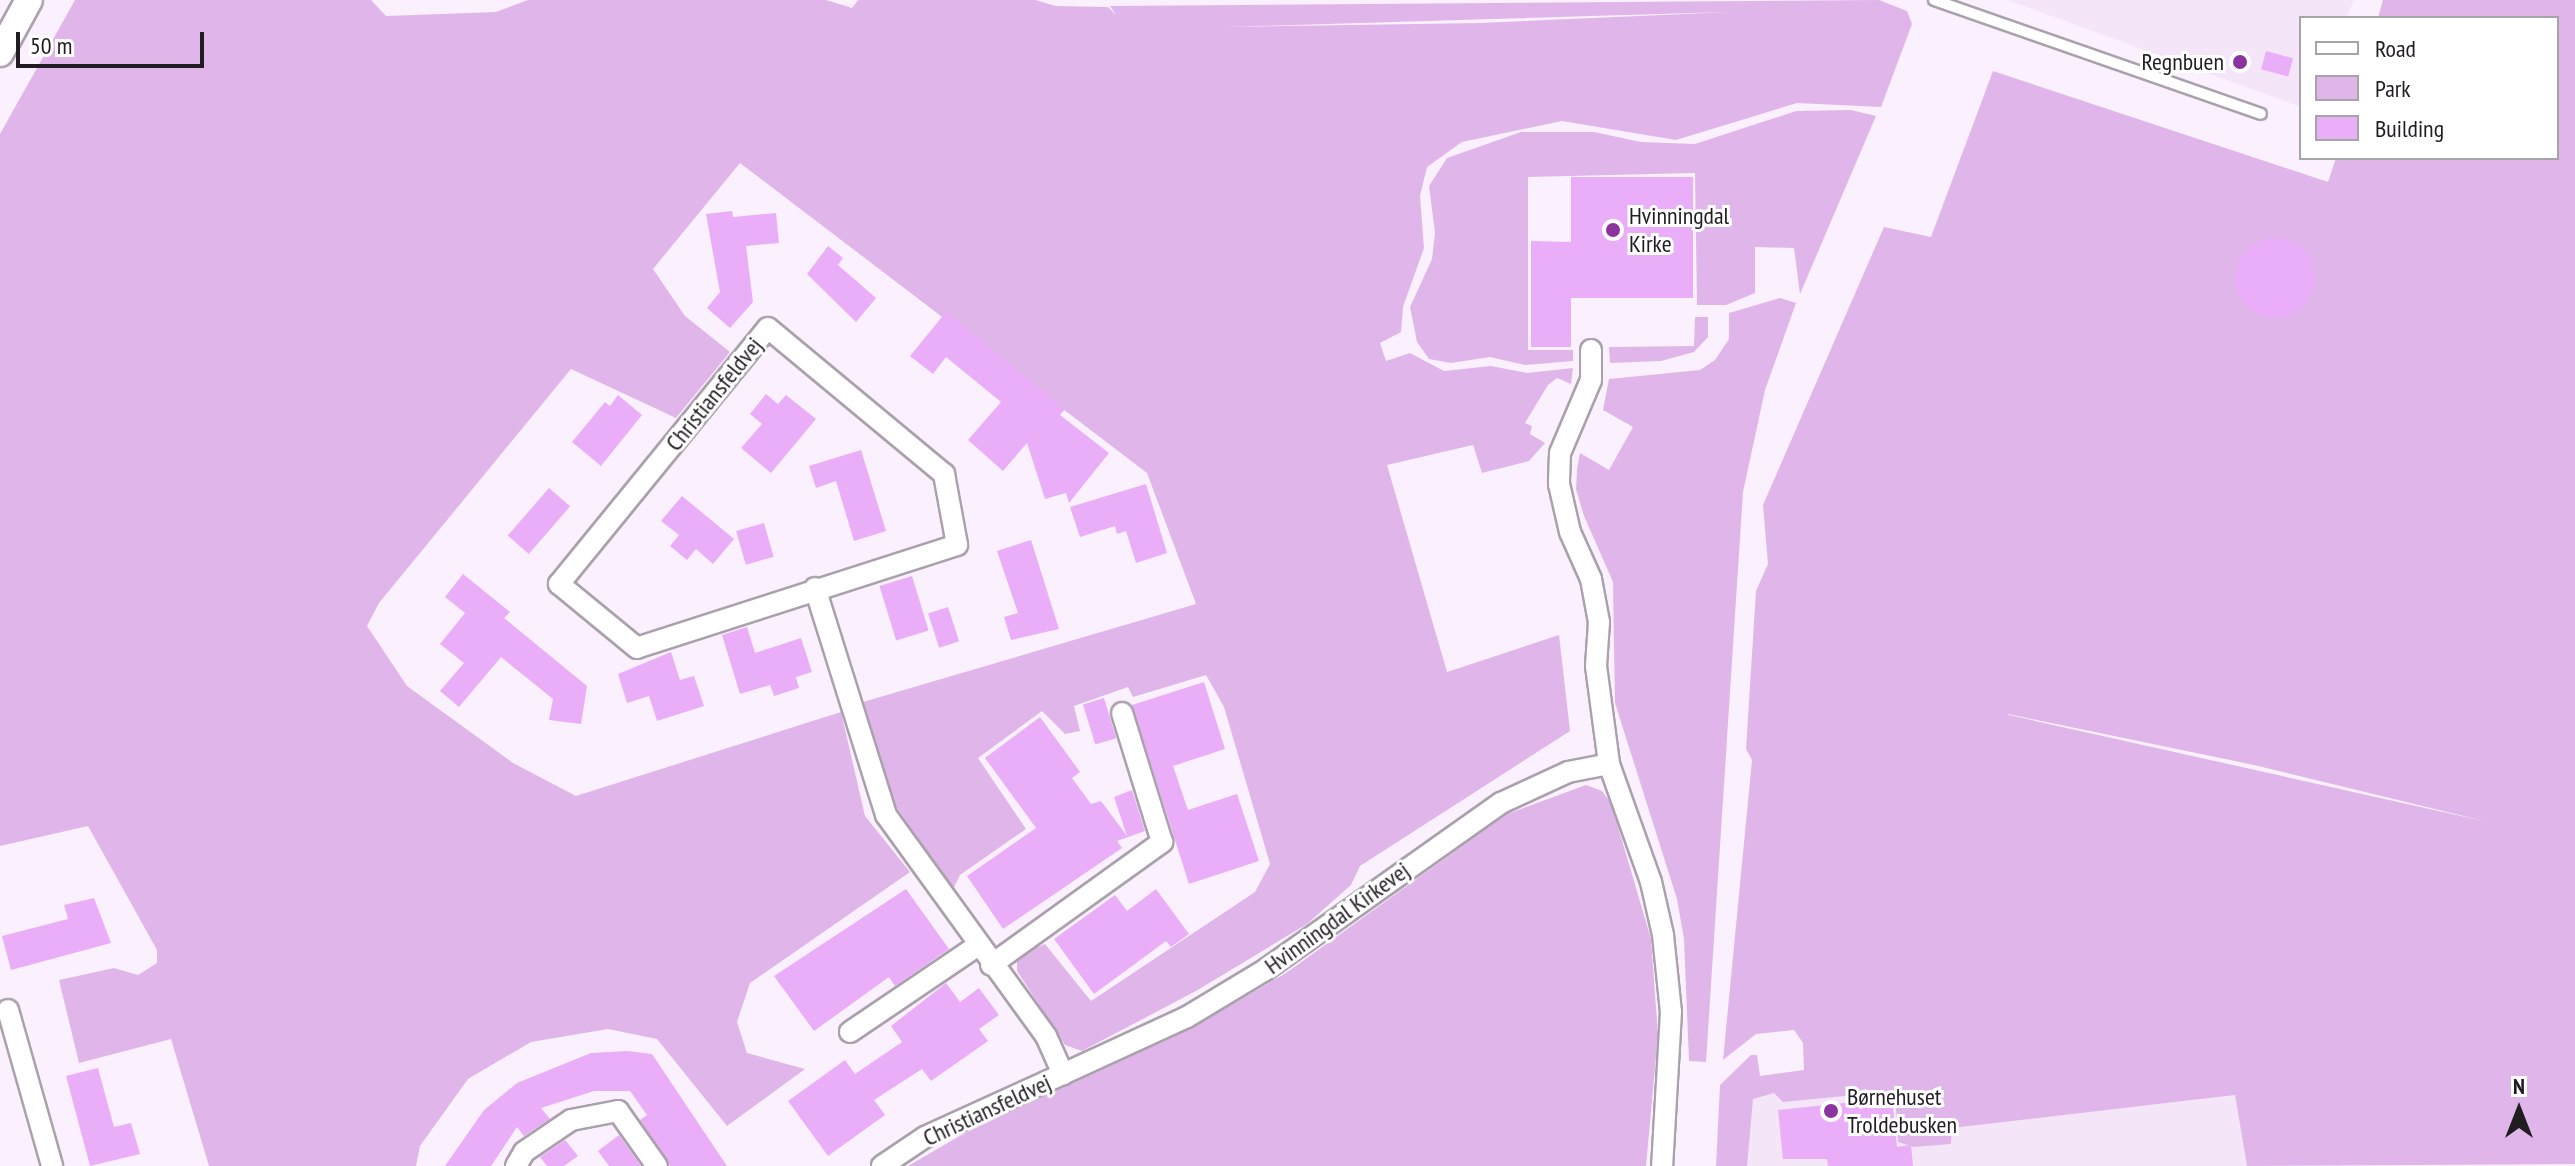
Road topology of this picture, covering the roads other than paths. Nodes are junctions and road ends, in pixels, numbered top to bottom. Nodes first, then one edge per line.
1 (29, 0) edge
2 (1934, 0) edge
3 (0, 53) edge
4 (2261, 114) dead end
5 (1591, 350) dead end
6 (815, 588) junction
7 (1122, 713) dead end
8 (1609, 764) junction
9 (977, 946) junction
10 (991, 965) junction
11 (8, 1010) dead end
12 (850, 1032) dead end
13 (1063, 1074) junction
14 (52, 1166) edge
15 (516, 1166) edge
16 (657, 1166) edge
17 (882, 1166) edge
18 (1662, 1166) edge

1 - 3 street
2 - 4 lane
5 - 8 street
6 - 6 street, Christiansfeldvej
6 - 9 street, Christiansfeldvej
7 - 10 street
8 - 13 street, Hvinningdal Kirkevej
8 - 18 street
9 - 10 street, Christiansfeldvej
9 - 12 street
10 - 13 street, Christiansfeldvej
11 - 14 street
13 - 17 street, Christiansfeldvej
15 - 16 street

